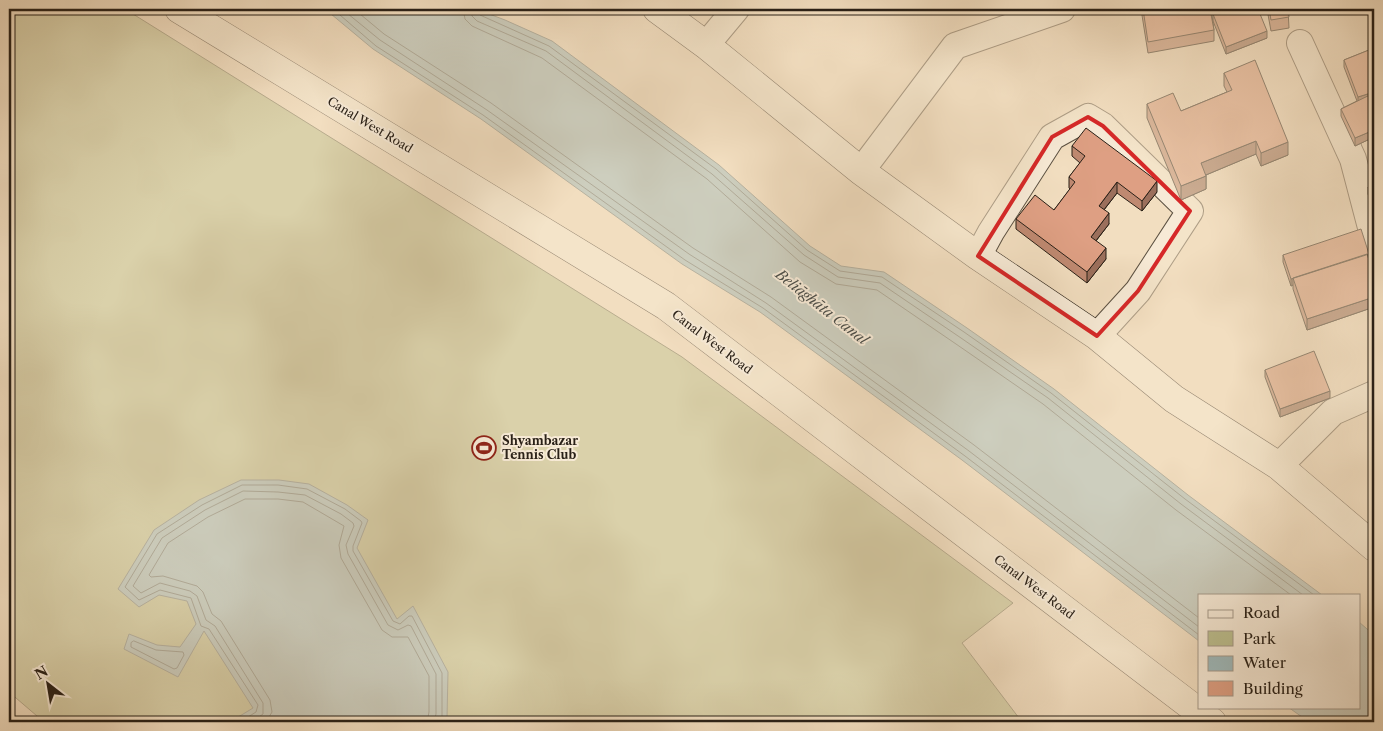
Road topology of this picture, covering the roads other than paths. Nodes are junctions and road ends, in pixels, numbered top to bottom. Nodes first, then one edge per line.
1 (179, 9) edge
2 (657, 9) edge
3 (736, 9) edge
4 (1062, 9) edge
5 (1300, 43) dead end
6 (706, 45) junction
7 (861, 171) junction
8 (1374, 239) edge
9 (978, 256) junction
10 (1097, 336) junction
11 (1374, 394) edge
12 (1279, 466) junction
13 (1374, 546) edge
14 (1212, 722) edge

1 - 14 main road, Canal West Road
2 - 6 main road
3 - 6 street
4 - 7 street
5 - 8 street
6 - 7 main road
7 - 9 main road
9 - 10 main road
9 - 10 street
10 - 12 main road
11 - 12 street
12 - 13 main road

